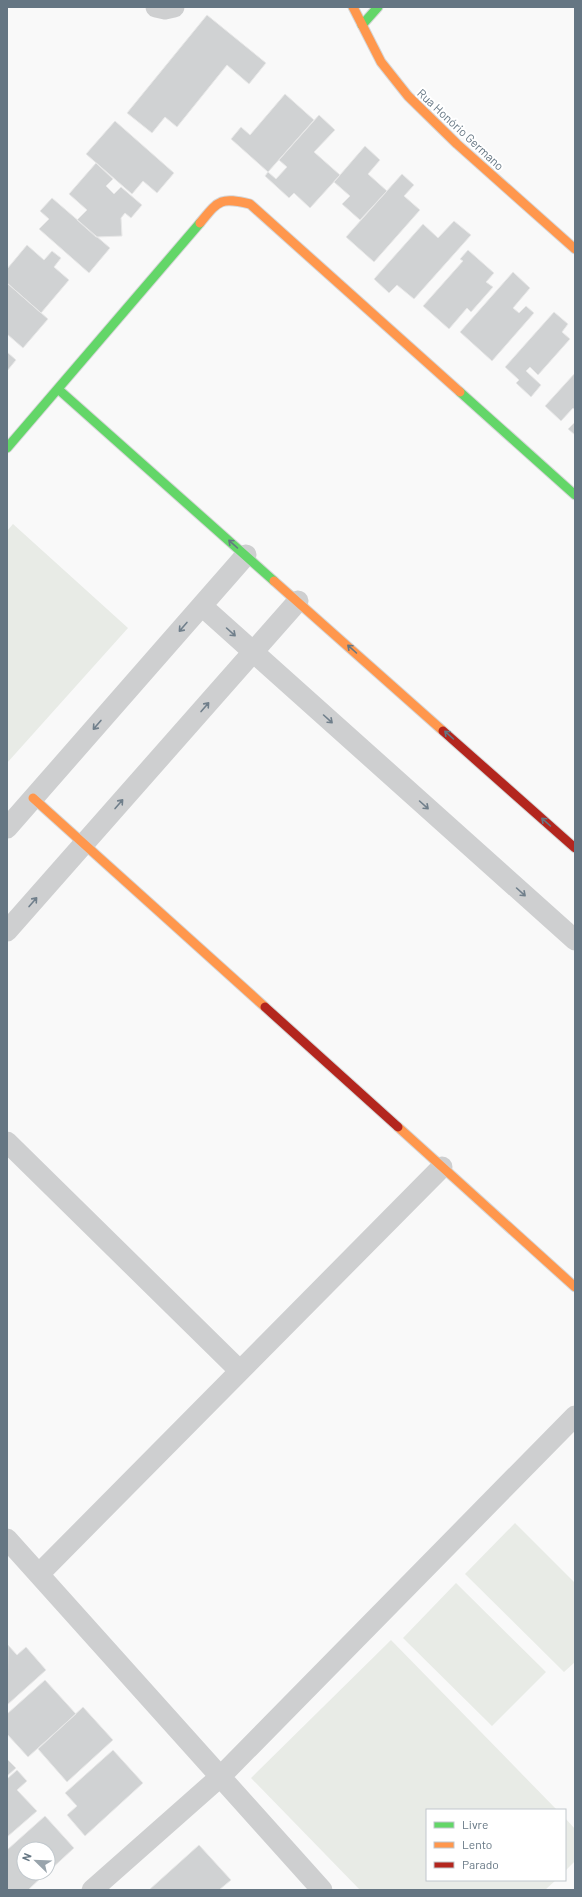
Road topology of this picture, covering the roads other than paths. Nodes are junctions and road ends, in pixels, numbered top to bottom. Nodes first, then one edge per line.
1 (156, 7) edge
2 (174, 7) edge
3 (353, 7) edge
4 (378, 7) edge
5 (362, 25) junction
6 (575, 250) edge
7 (58, 389) junction
8 (7, 448) edge
9 (575, 495) edge
10 (246, 555) junction
11 (298, 601) junction
12 (202, 606) junction
13 (253, 652) junction
14 (33, 798) junction
15 (7, 828) edge
16 (84, 844) junction
17 (575, 848) edge
18 (7, 931) edge
19 (575, 940) edge
20 (7, 1142) edge
21 (442, 1167) junction
22 (575, 1287) edge
23 (240, 1371) junction
24 (575, 1416) edge
25 (7, 1539) edge
26 (39, 1574) junction
27 (220, 1777) junction
28 (92, 1890) edge
29 (322, 1890) edge

1 - 2 street
3 - 5 street, Rua Honório Germano
4 - 5 street
5 - 6 street, Rua Honório Germano
7 - 8 street
7 - 9 street
10 -> 7 street
10 - 11 street
10 - 12 street
11 - 13 street
17 -> 11 street
12 -> 13 street
12 -> 14 street
16 -> 13 street
13 -> 19 street
14 - 15 street
14 - 16 street
18 -> 16 street
16 - 21 street
20 - 23 street
21 - 22 street
21 - 23 street
23 - 26 street
24 - 27 street
25 - 26 street
26 - 27 street
27 - 28 street
27 - 29 street

